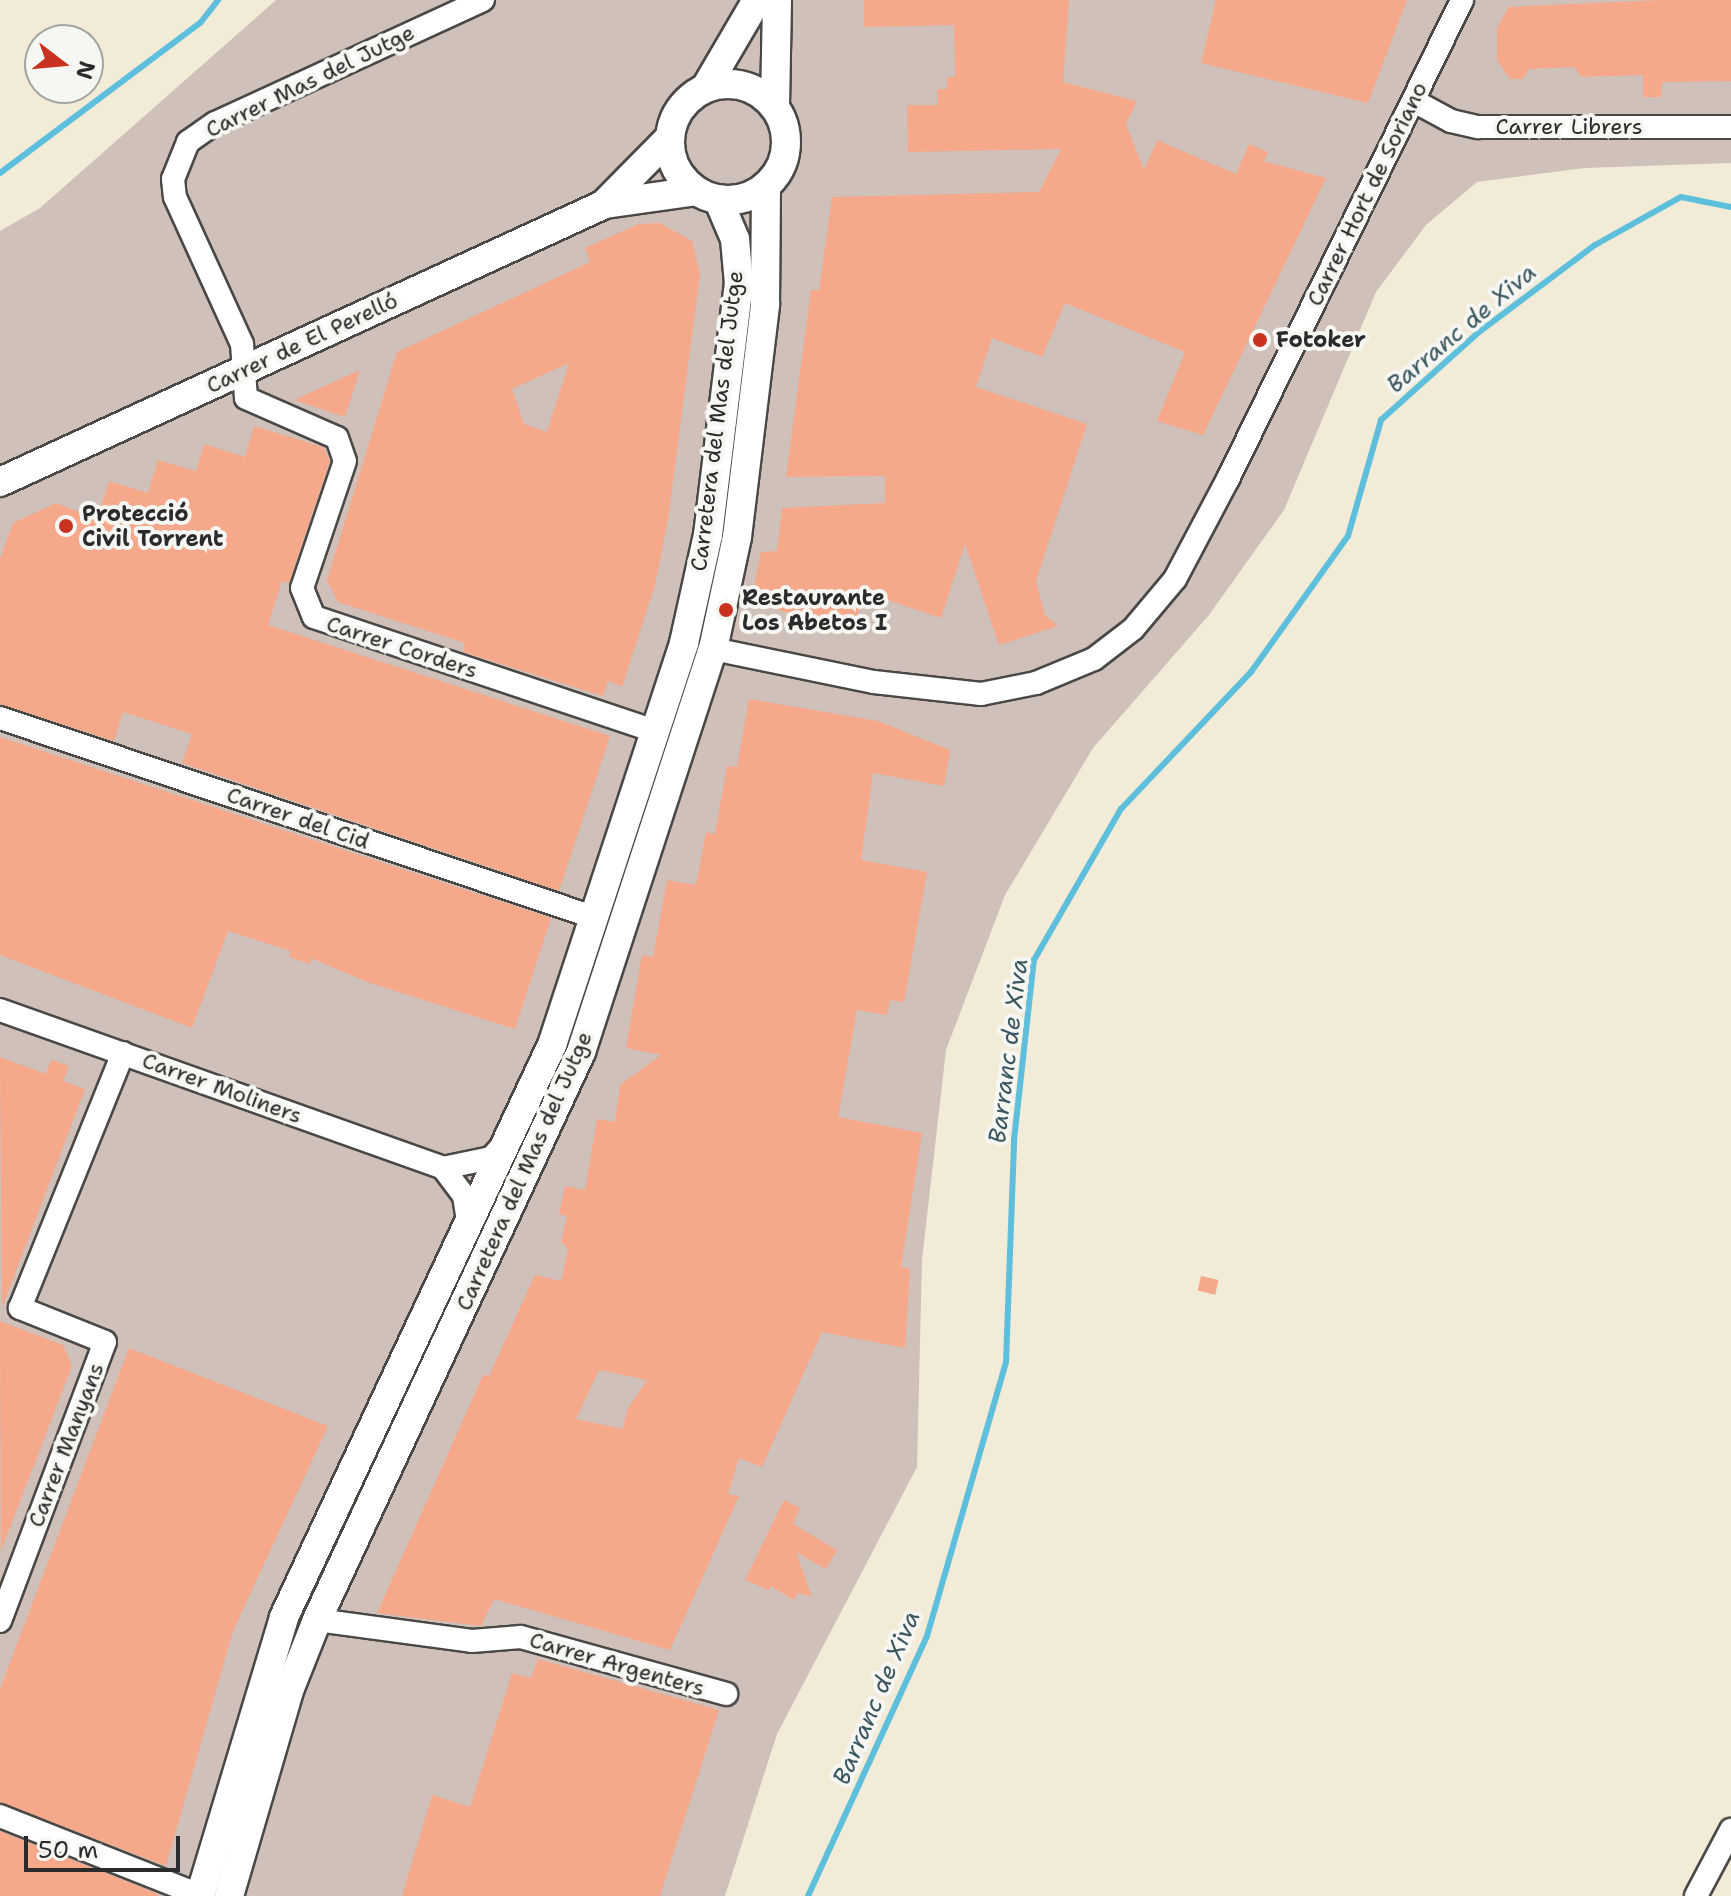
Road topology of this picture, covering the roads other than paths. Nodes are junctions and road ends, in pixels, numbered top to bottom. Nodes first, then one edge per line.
1 (483, 0) edge
2 (757, 0) edge
3 (777, 0) edge
4 (1462, 0) edge
5 (706, 87) junction
6 (1414, 101) junction
7 (775, 106) junction
8 (1731, 127) edge
9 (669, 138) junction
10 (766, 186) junction
11 (707, 195) junction
12 (605, 204) junction
13 (243, 371) junction
14 (0, 482) edge
15 (713, 649) junction
16 (0, 718) edge
17 (655, 731) junction
18 (596, 918) junction
19 (0, 1010) edge
20 (123, 1053) junction
21 (510, 1139) junction
22 (443, 1168) junction
23 (469, 1226) junction
24 (317, 1620) junction
25 (0, 1621) edge
26 (726, 1694) dead end
27 (0, 1816) edge
28 (1731, 1830) edge
29 (200, 1895) edge
30 (229, 1896) edge
31 (1696, 1896) edge

1 - 13 street, Carrer Mas del Jutge
2 - 5 street
3 - 7 street
4 - 6 street, Carrer Hort de Soriano
5 - 7 street
5 - 9 street
6 - 8 street, Carrer Librers
6 - 15 street, Carrer Hort de Soriano
7 - 10 street
9 - 11 street
9 - 12 street
10 - 11 street
10 - 15 street, Carretera del Mas del Jutge
11 - 12 street
11 - 17 street, Carretera del Mas del Jutge
12 - 13 street, Carrer de El Perelló
13 - 14 street, Carrer de El Perelló
13 - 17 street, Carrer Corders
15 - 24 street, Carretera del Mas del Jutge
16 - 18 street, Carrer del Cid
17 - 18 street, Carretera del Mas del Jutge
18 - 21 street, Carretera del Mas del Jutge
19 - 20 street, Carrer Moliners
20 - 22 street, Carrer Moliners
20 - 25 street, Carrer Manyans
21 - 22 street
21 - 23 street, Carretera del Mas del Jutge
22 - 23 street
23 - 29 street, Carretera del Mas del Jutge
24 - 26 street, Carrer Argenters
24 - 30 street, Carretera del Mas del Jutge
27 - 29 street
28 - 31 street

